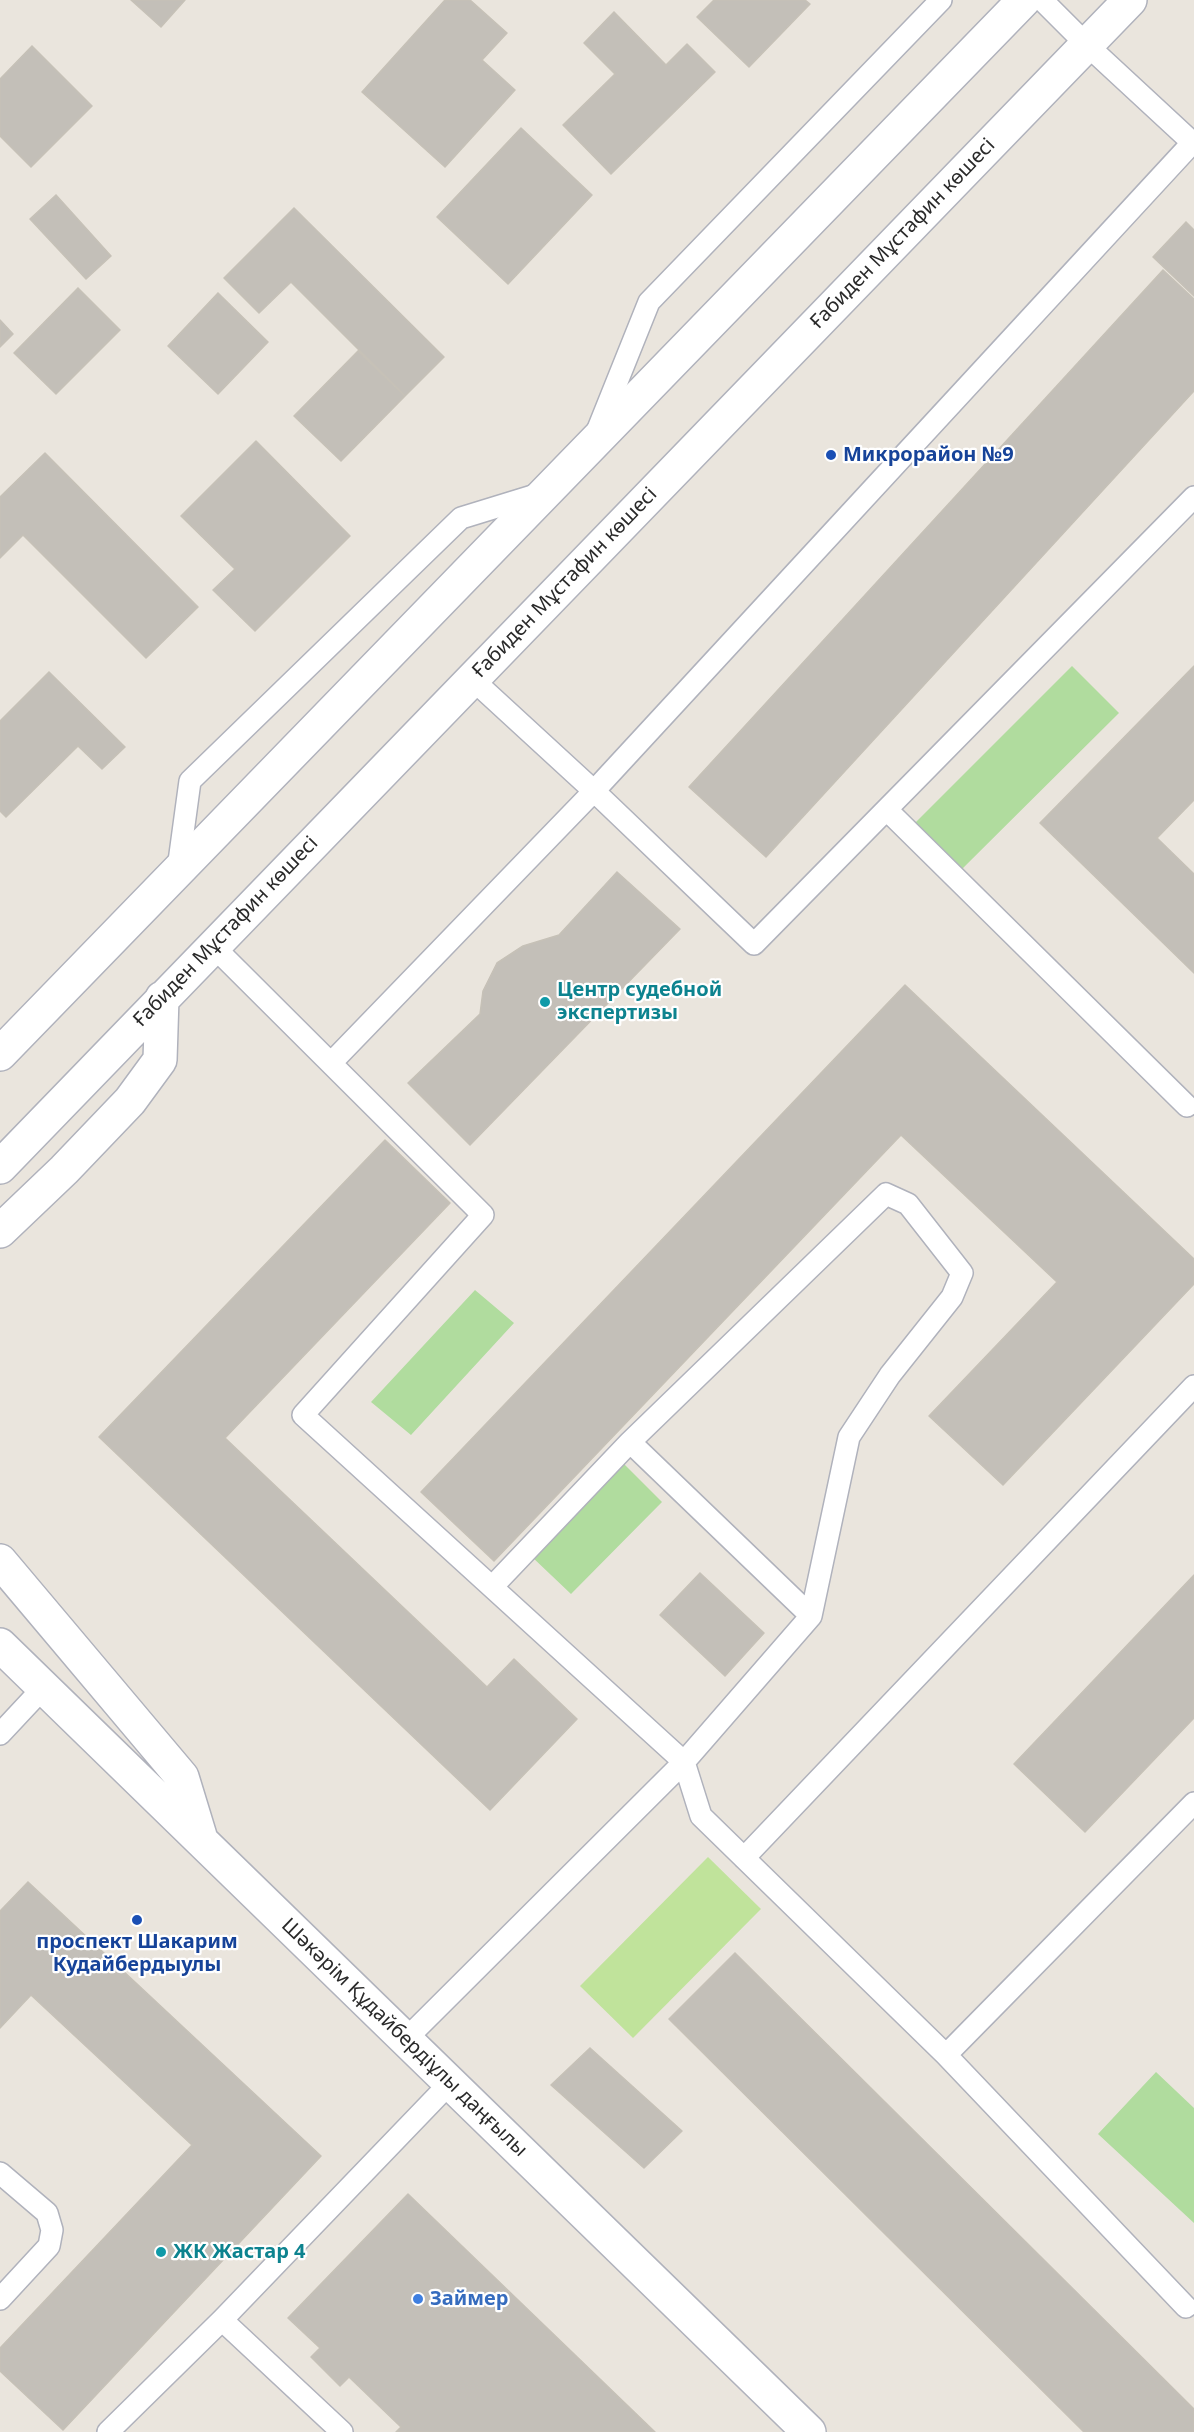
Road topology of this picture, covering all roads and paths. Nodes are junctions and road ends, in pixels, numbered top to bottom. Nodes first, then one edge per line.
1 (941, 0) edge
2 (1024, 0) edge
3 (1042, 0) edge
4 (1130, 0) edge
5 (1088, 45) junction
6 (1193, 143) edge
7 (593, 444) junction
8 (545, 492) junction
9 (1194, 497) edge
10 (471, 678) junction
11 (594, 791) junction
12 (887, 810) junction
13 (178, 869) junction
14 (213, 946) junction
15 (162, 998) junction
16 (0, 1054) edge
17 (331, 1063) junction
18 (1187, 1106) dead end
19 (0, 1167) edge
20 (0, 1231) edge
21 (1194, 1386) edge
22 (630, 1442) junction
23 (0, 1561) edge
24 (492, 1587) junction
25 (811, 1616) junction
26 (0, 1645) edge
27 (44, 1687) junction
28 (0, 1734) edge
29 (684, 1762) junction
30 (1194, 1803) edge
31 (201, 1840) junction
32 (744, 1858) junction
33 (406, 2039) junction
34 (946, 2055) junction
35 (450, 2083) junction
36 (0, 2174) edge
37 (0, 2299) edge
38 (1191, 2307) edge
39 (222, 2320) junction
40 (108, 2432) edge
41 (342, 2432) edge
42 (809, 2432) edge

1 - 7 lane
2 - 7 main road
3 - 5 lane
4 - 5 main road, Ғабиден Мұстафин көшесі
5 - 6 lane
5 - 10 main road, Ғабиден Мұстафин көшесі
6 - 11 lane
7 - 8 main road
8 - 13 main road
8 - 13 lane
9 - 12 lane
10 - 11 lane
10 - 14 main road, Ғабиден Мұстафин көшесі
11 - 12 lane
11 - 17 lane
12 - 18 lane
13 - 16 main road
14 - 15 main road, Ғабиден Мұстафин көшесі
14 - 17 lane
15 - 19 main road, Ғабиден Мұстафин көшесі
15 - 20 main road
17 - 24 lane
21 - 32 lane
22 - 24 lane
22 - 25 lane
22 - 25 lane
23 - 31 main road
24 - 29 lane
25 - 29 lane
26 - 27 main road, Шәкәрім Құдайбердіұлы даңғылы
27 - 28 lane
27 - 31 main road, Шәкәрім Құдайбердіұлы даңғылы
29 - 32 lane
29 - 33 lane
30 - 34 lane
31 - 33 main road, Шәкәрім Құдайбердіұлы даңғылы
32 - 34 lane
33 - 35 main road, Шәкәрім Құдайбердіұлы даңғылы
34 - 38 lane
35 - 39 lane
35 - 42 main road, Шәкәрім Құдайбердіұлы даңғылы
36 - 37 lane
39 - 40 lane
39 - 41 lane

